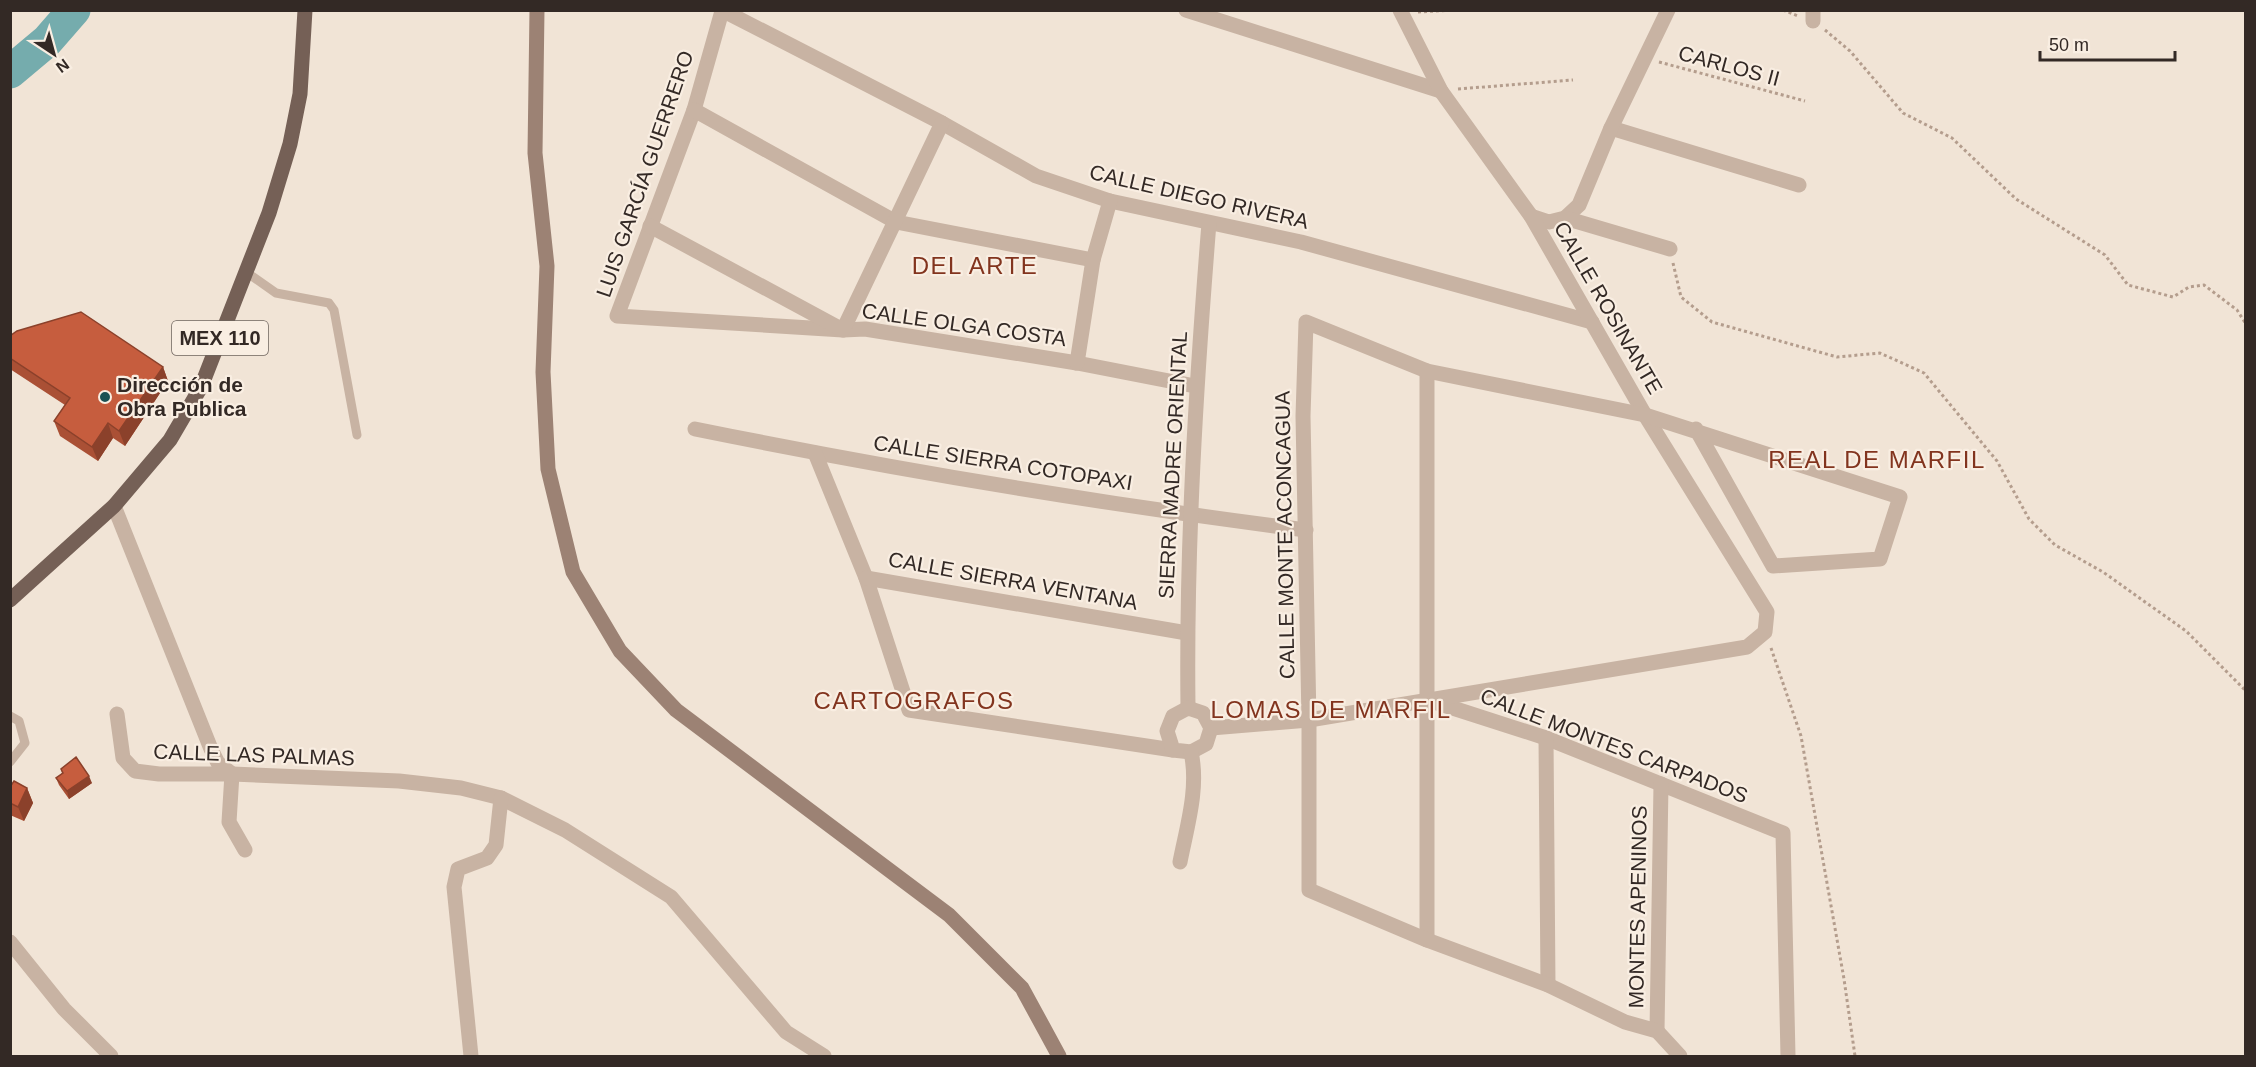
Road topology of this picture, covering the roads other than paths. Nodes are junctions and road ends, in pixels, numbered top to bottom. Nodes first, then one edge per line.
1 (305, 10) edge
2 (537, 10) edge
3 (1186, 10) edge
4 (1668, 10) edge
5 (722, 11) edge
6 (1401, 12) edge
7 (1441, 91) junction
8 (694, 110) junction
9 (942, 123) junction
10 (1611, 128) junction
11 (1799, 185) dead end
12 (1110, 201) junction
13 (1531, 216) junction
14 (1565, 218) junction
15 (896, 222) junction
16 (1209, 223) junction
17 (650, 226) junction
18 (1670, 249) road end
19 (1093, 260) junction
20 (246, 272) junction
21 (617, 316) joint
22 (1592, 322) junction
23 (843, 330) junction
24 (1077, 363) junction
25 (1427, 371) junction
26 (1196, 386) junction
27 (1645, 415) junction
28 (695, 429) dead end
29 (1696, 429) junction
30 (357, 435) dead end
31 (815, 453) junction
32 (114, 506) junction
33 (1189, 515) junction
34 (1306, 530) junction
35 (866, 578) junction
36 (10, 600) edge
37 (1187, 633) junction
38 (1428, 700) junction
39 (1188, 708) junction
40 (117, 714) dead end
41 (10, 716) edge
42 (1309, 720) junction
43 (1210, 728) junction
44 (1546, 738) junction
45 (1173, 750) junction
46 (1191, 752) junction
47 (10, 762) edge
48 (232, 774) junction
49 (1661, 784) junction
50 (501, 798) junction
51 (245, 850) dead end
52 (1180, 862) dead end
53 (1427, 940) junction
54 (10, 942) edge
55 (1548, 986) junction
56 (1657, 1031) junction
57 (111, 1056) edge
58 (471, 1056) edge
59 (824, 1056) edge
60 (1059, 1056) edge
61 (1680, 1056) edge
62 (1788, 1056) edge

1 - 20 main road, MEX 110
2 - 60 street
3 - 7 street
4 - 10 street
5 - 8 street, LUIS GARCÍA GUERRERO
5 - 9 street, CALLE DIEGO RIVERA
6 - 7 street, CALLE ROSINANTE
7 - 13 street, CALLE ROSINANTE
8 - 15 street
8 - 17 street, LUIS GARCÍA GUERRERO
9 - 12 street, CALLE DIEGO RIVERA
9 - 15 street
10 - 11 street
10 - 14 street
12 - 16 street, CALLE DIEGO RIVERA
12 - 19 street
13 - 14 street
13 - 22 street, CALLE ROSINANTE
14 - 18 street
15 - 19 street
15 - 23 street
16 - 22 street, CALLE DIEGO RIVERA
16 - 26 street, SIERRA MADRE ORIENTAL
17 - 21 street, LUIS GARCÍA GUERRERO
17 - 23 street
19 - 24 street
20 - 30 lane
20 - 32 main road, MEX 110
21 - 23 street, CALLE OLGA COSTA
22 - 27 street, CALLE ROSINANTE
23 - 24 street, CALLE OLGA COSTA
24 - 26 street, CALLE OLGA COSTA
25 - 27 street
25 - 34 street, CALLE MONTE ACONCAGUA
25 - 38 street
26 - 33 street, SIERRA MADRE ORIENTAL
27 - 29 street
27 - 38 street, CALLE ROSINANTE
28 - 31 street, CALLE SIERRA COTOPAXI
29 - 29 street
31 - 33 street, CALLE SIERRA COTOPAXI
31 - 35 street
32 - 36 main road, MEX 110
32 - 48 street
33 - 34 street, CALLE SIERRA COTOPAXI
33 - 37 street, SIERRA MADRE ORIENTAL
34 - 42 street, CALLE MONTE ACONCAGUA
35 - 37 street, CALLE SIERRA VENTANA
35 - 45 street
37 - 39 street, SIERRA MADRE ORIENTAL
38 - 42 street
38 - 44 street, CALLE MONTES CARPADOS
38 - 53 street
39 - 43 street
39 - 45 street
40 - 48 street, CALLE LAS PALMAS
41 - 47 lane
42 - 43 street
42 - 53 street, CALLE MONTE ACONCAGUA
43 - 46 street
44 - 49 street, CALLE MONTES CARPADOS
44 - 55 street
45 - 46 street
46 - 52 street
48 - 50 street, CALLE LAS PALMAS
48 - 51 street
49 - 56 street, MONTES APENINOS
49 - 62 street, CALLE MONTES CARPADOS
50 - 58 street
50 - 59 street, CALLE LAS PALMAS
53 - 55 street
54 - 57 street
55 - 56 street
56 - 61 street

